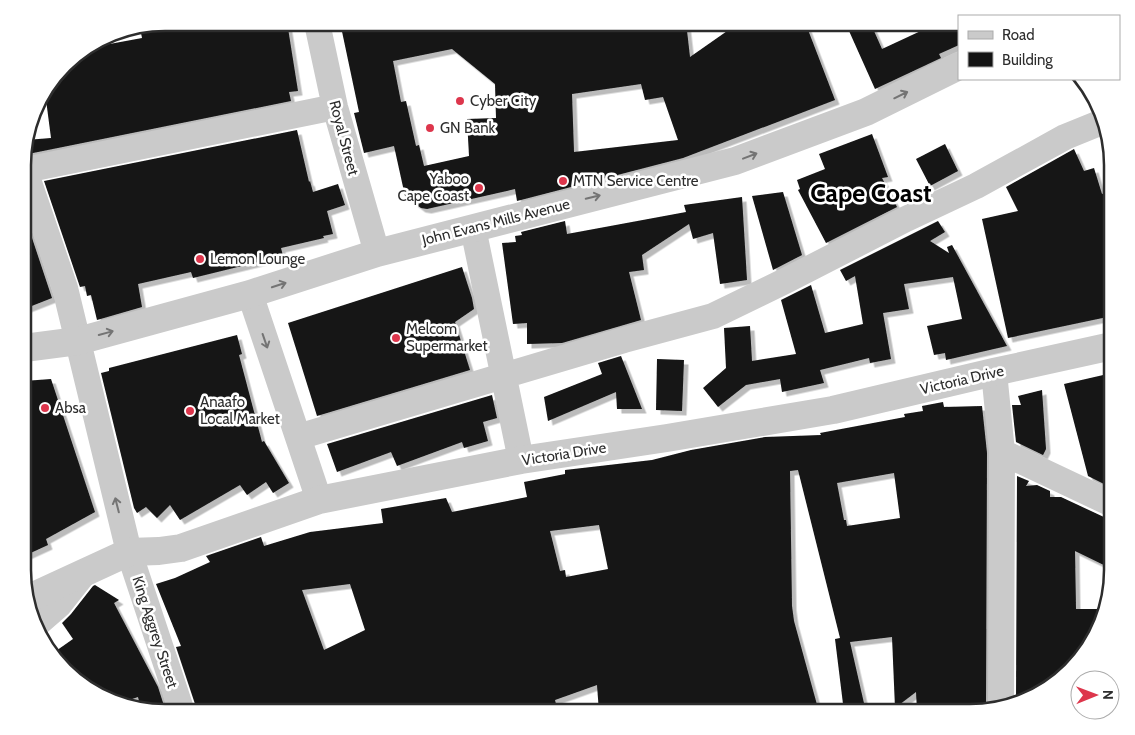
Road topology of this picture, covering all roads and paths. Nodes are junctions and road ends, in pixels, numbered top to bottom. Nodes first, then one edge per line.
1 (319, 31) edge
2 (958, 66) edge
3 (335, 107) junction
4 (1097, 124) edge
5 (31, 168) edge
6 (31, 189) edge
7 (473, 228) junction
8 (376, 253) junction
9 (250, 294) junction
10 (78, 341) junction
11 (31, 347) edge
12 (1103, 348) edge
13 (994, 372) junction
14 (503, 376) junction
15 (298, 437) junction
16 (1002, 452) junction
17 (521, 460) junction
18 (319, 500) junction
19 (1103, 500) edge
20 (129, 552) junction
21 (85, 572) junction
22 (34, 596) edge
23 (41, 621) edge
24 (1001, 700) edge
25 (179, 704) edge

1 - 3 street, Royal Street
7 -> 2 street, John Evans Mills Avenue
3 - 5 street
3 - 8 street, Royal Street
4 - 14 street
6 - 10 street, King Aggrey Street
7 - 8 street, John Evans Mills Avenue
7 - 14 street
9 -> 8 street, John Evans Mills Avenue
10 -> 9 street, John Evans Mills Avenue
9 -> 15 street
10 - 11 street, John Evans Mills Avenue
20 -> 10 street, King Aggrey Street
12 - 13 street, Victoria Drive
13 - 16 street
13 - 17 street, Victoria Drive
14 - 15 street
14 - 17 street
15 - 18 street
16 - 19 street
16 - 24 street
17 - 18 street, Victoria Drive
18 - 20 street, Victoria Drive
20 - 21 street, Victoria Drive
20 - 25 street, King Aggrey Street
21 - 22 street, Victoria Drive
21 - 23 street

